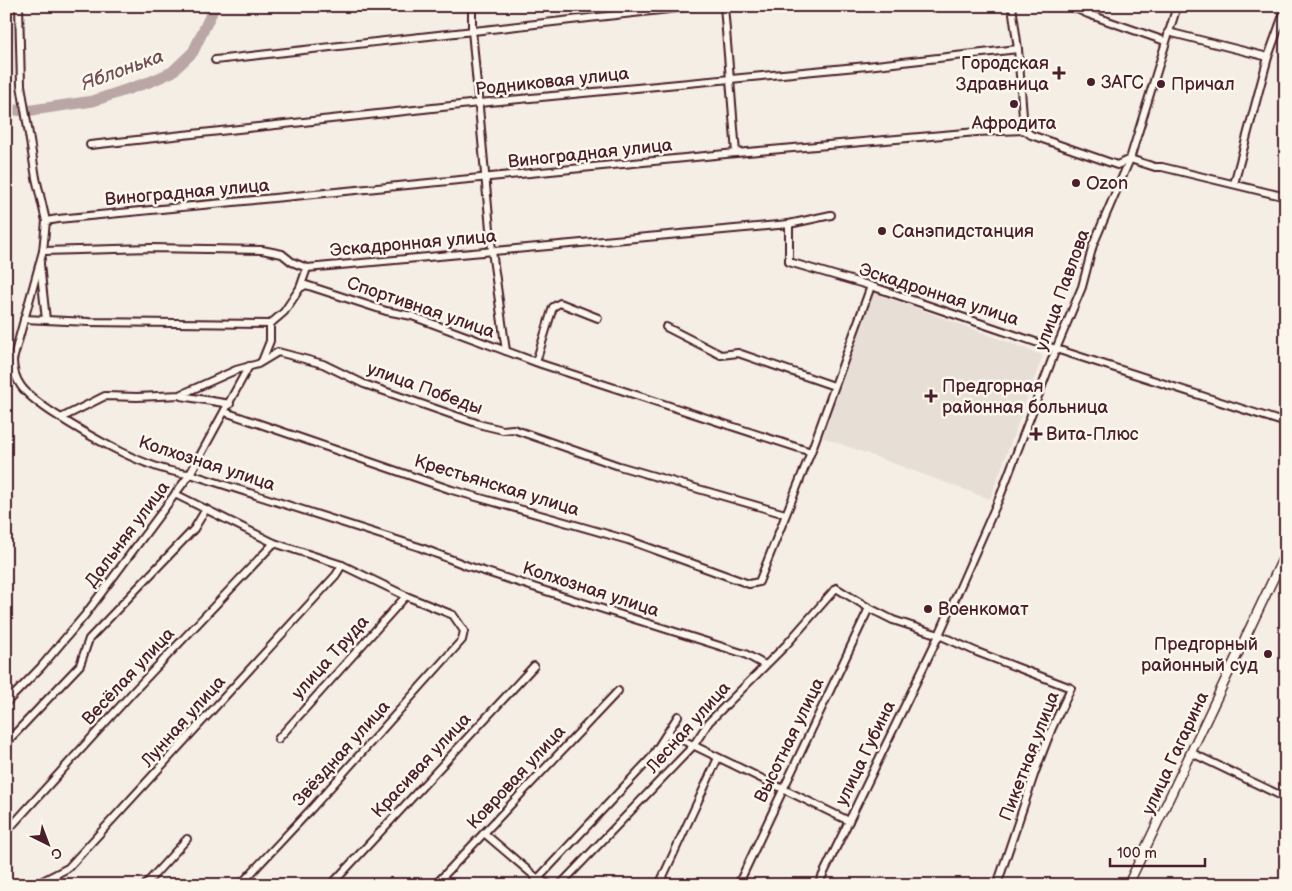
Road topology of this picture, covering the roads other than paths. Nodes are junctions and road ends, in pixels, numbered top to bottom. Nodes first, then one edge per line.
1 (19, 6) edge
2 (472, 6) edge
3 (696, 6) edge
4 (724, 6) edge
5 (1012, 6) edge
6 (1070, 6) edge
7 (1177, 6) edge
8 (1286, 7) edge
9 (472, 30) junction
10 (1168, 32) junction
11 (1165, 41) junction
12 (1018, 49) junction
13 (1268, 57) junction
14 (214, 60) dead end
15 (729, 78) junction
16 (480, 103) junction
17 (1024, 130) junction
18 (90, 145) dead end
19 (736, 153) junction
20 (1130, 158) junction
21 (487, 178) junction
22 (1234, 184) junction
23 (1286, 196) edge
24 (831, 215) dead end
25 (46, 222) junction
26 (789, 224) junction
27 (43, 251) junction
28 (492, 251) junction
29 (40, 261) junction
30 (307, 268) junction
31 (871, 286) junction
32 (300, 288) junction
33 (598, 318) dead end
34 (24, 319) junction
35 (46, 320) junction
36 (270, 324) junction
37 (666, 327) dead end
38 (1056, 349) junction
39 (506, 351) junction
40 (262, 361) junction
41 (536, 362) junction
42 (249, 366) junction
43 (834, 386) junction
44 (180, 395) junction
45 (230, 404) junction
46 (225, 412) junction
47 (61, 418) junction
48 (1286, 423) edge
49 (811, 452) junction
50 (190, 474) junction
51 (175, 494) junction
52 (206, 509) junction
53 (785, 514) junction
54 (274, 543) junction
55 (1286, 552) edge
56 (342, 565) junction
57 (406, 596) junction
58 (869, 608) junction
59 (939, 635) junction
60 (764, 665) junction
61 (534, 666) dead end
62 (618, 691) dead end
63 (6, 703) edge
64 (678, 716) dead end
65 (668, 733) junction
66 (278, 739) dead end
67 (6, 743) edge
68 (693, 746) junction
69 (1192, 753) junction
70 (718, 758) junction
71 (782, 789) junction
72 (1286, 798) edge
73 (849, 821) junction
74 (6, 832) edge
75 (484, 832) junction
76 (187, 839) dead end
77 (538, 879) junction
78 (241, 884) edge
79 (35, 885) edge
80 (145, 885) edge
81 (331, 885) edge
82 (436, 885) edge
83 (532, 885) edge
84 (550, 885) edge
85 (560, 885) edge
86 (659, 885) edge
87 (738, 885) edge
88 (818, 885) edge
89 (997, 885) edge
90 (1128, 885) edge

1 - 25 street, Колхозная улица
2 - 9 street
3 - 9 street
4 - 15 street
5 - 12 street
6 - 11 street
7 - 10 street, улица Павлова
8 - 13 street
9 - 14 street
9 - 16 street
10 - 11 street, улица Павлова
10 - 13 street
11 - 20 street, улица Павлова
12 - 15 street, Родниковая улица
12 - 17 street
13 - 22 street
15 - 16 street, Родниковая улица
15 - 19 street
16 - 18 street, Родниковая улица
16 - 21 street
17 - 19 street, Виноградная улица
17 - 20 street, Виноградная улица
19 - 21 street, Виноградная улица
20 - 22 street
20 - 38 street, улица Павлова
21 - 25 street, Виноградная улица
21 - 28 street
22 - 23 street
24 - 26 street, Эскадронная улица
25 - 27 street, Колхозная улица
26 - 28 street, Эскадронная улица
26 - 31 street, Эскадронная улица
27 - 29 street, Колхозная улица
27 - 30 street, Эскадронная улица
28 - 30 street, Эскадронная улица
28 - 39 street
29 - 34 street, Колхозная улица
29 - 35 street
30 - 32 street
31 - 38 street, Эскадронная улица
31 - 43 street
32 - 36 street
32 - 39 street, Спортивная улица
33 - 41 street
34 - 35 street
34 - 47 street, Колхозная улица
35 - 36 street
36 - 40 street
37 - 43 street
38 - 48 street, Эскадронная улица
38 - 59 street, улица Павлова
39 - 41 street, Спортивная улица
40 - 42 street, улица Победы
40 - 53 street, улица Победы
41 - 49 street, Спортивная улица
42 - 44 street, улица Победы
42 - 45 street, Дальняя улица
43 - 49 street
44 - 45 street
44 - 47 street, улица Победы
45 - 46 street, Дальняя улица
46 - 50 street, Дальняя улица
46 - 53 street, Крестьянская улица
47 - 50 street, Колхозная улица
49 - 53 street
50 - 51 street, Дальняя улица
50 - 60 street, Колхозная улица
51 - 52 street
51 - 63 street, Дальняя улица
52 - 54 street
52 - 67 street
54 - 56 street
54 - 74 street, Весёлая улица
55 - 69 street, улица Гагарина
56 - 57 street
56 - 79 street, Лунная улица
57 - 66 street, улица Труда
57 - 78 street, Звёздная улица
58 - 59 street
58 - 60 street, Лесная улица
58 - 71 street, Высотная улица
59 - 73 street, улица Губина
59 - 89 street, Пикетная улица
60 - 68 street, Лесная улица
61 - 81 street, Красивая улица
62 - 75 street, Ковровая улица
64 - 65 street, Лесная улица
65 - 68 street
65 - 77 street, Лесная улица
68 - 70 street
68 - 85 street, Лесная улица
69 - 72 street
69 - 90 street, улица Гагарина
70 - 71 street
70 - 86 street
71 - 73 street
71 - 87 street, Высотная улица
73 - 88 street, улица Губина
75 - 77 street
75 - 82 street, Ковровая улица
76 - 80 street
77 - 83 street, Лесная улица
77 - 84 street

